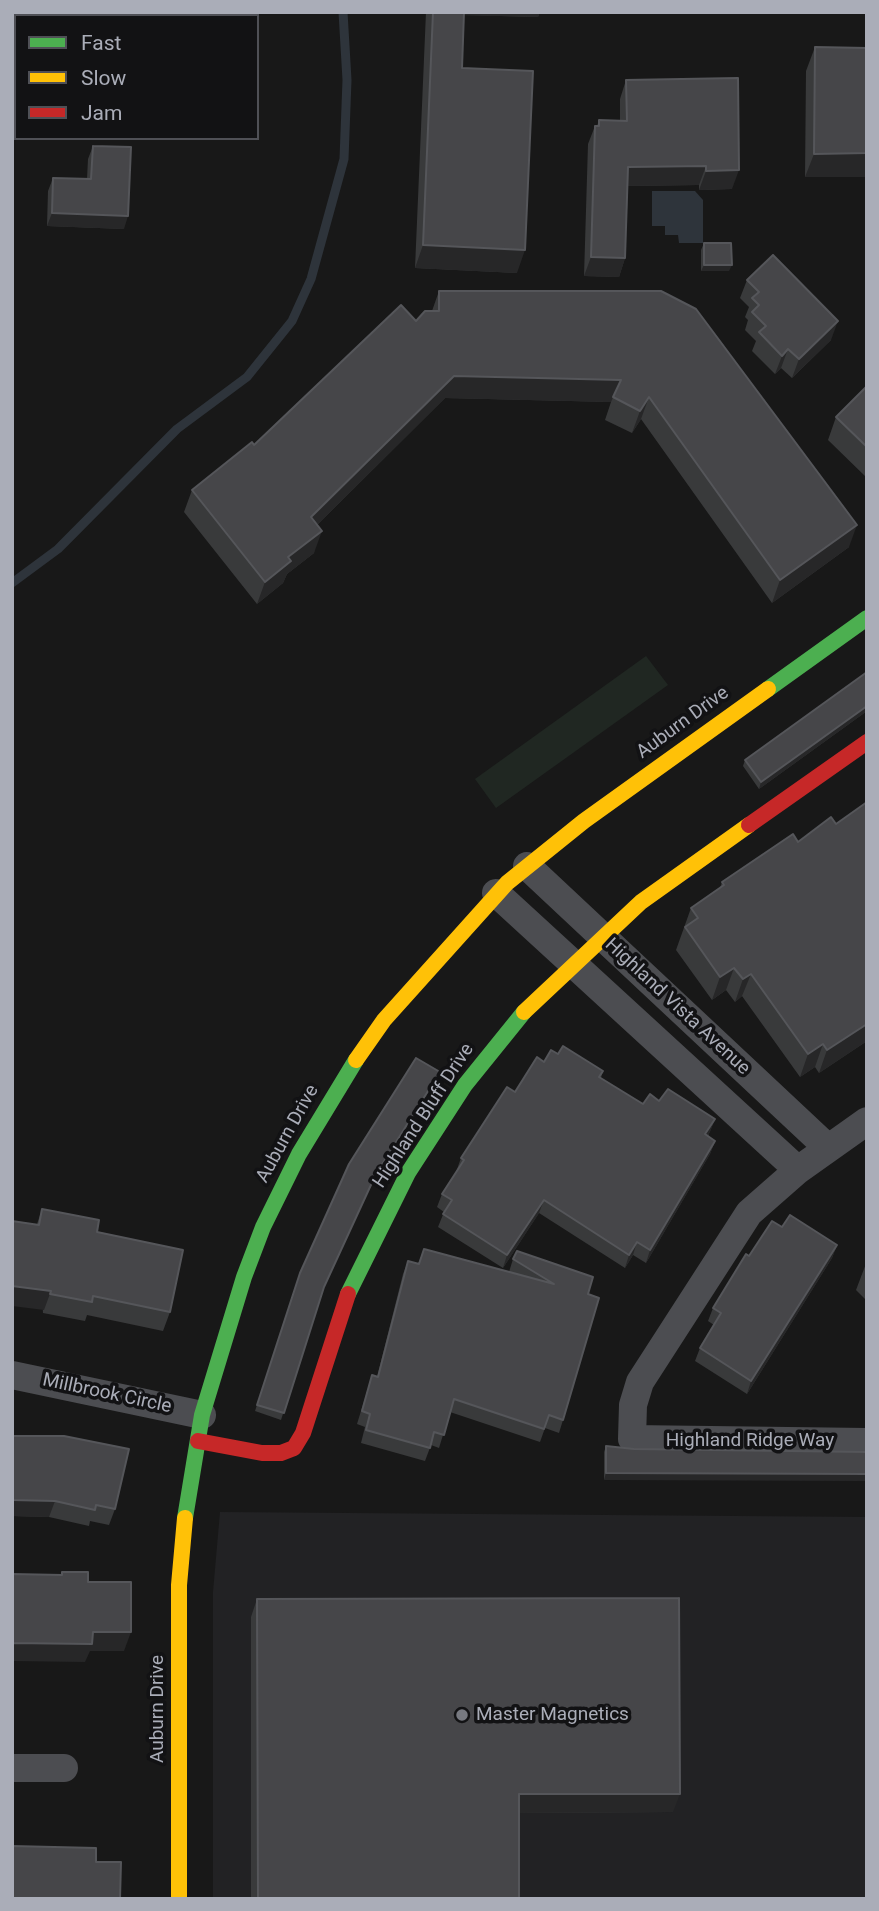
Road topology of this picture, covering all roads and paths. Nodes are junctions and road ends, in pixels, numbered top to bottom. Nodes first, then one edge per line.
1 (867, 618) edge
2 (867, 742) edge
3 (527, 866) junction
4 (496, 893) junction
5 (601, 936) junction
6 (571, 964) junction
7 (867, 1121) edge
8 (828, 1148) junction
9 (798, 1170) junction
10 (12, 1375) edge
11 (200, 1428) junction
12 (867, 1441) edge
13 (12, 1769) edge
14 (64, 1769) dead end
15 (179, 1899) edge

1 - 3 street, Auburn Drive
2 - 5 street, Highland Bluff Drive
3 - 4 street, Auburn Drive
3 - 5 street, Highland Vista Avenue
4 - 6 street, Highland Vista Avenue
4 - 11 street, Auburn Drive
5 - 6 street, Highland Bluff Drive
5 - 8 street, Highland Vista Avenue
6 - 9 street, Highland Vista Avenue
6 - 11 street, Highland Bluff Drive
7 - 8 street
8 - 9 street
9 - 12 street, Highland Ridge Way
10 - 11 street, Millbrook Circle
11 - 15 street, Auburn Drive
13 - 14 street

